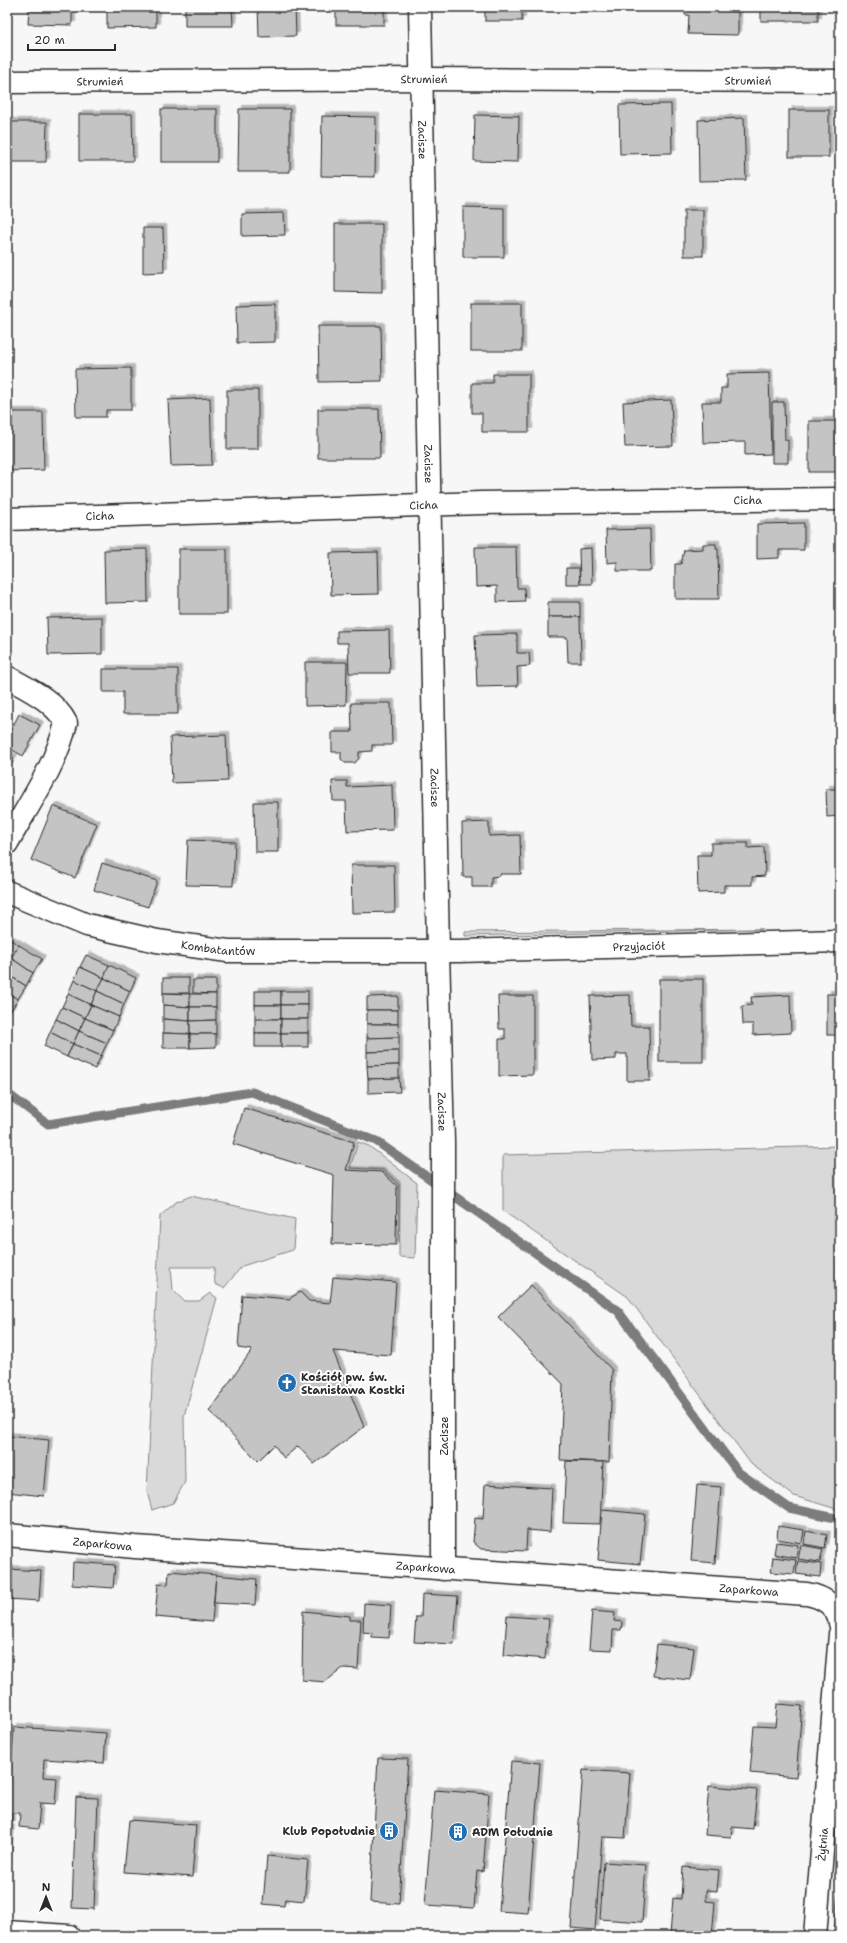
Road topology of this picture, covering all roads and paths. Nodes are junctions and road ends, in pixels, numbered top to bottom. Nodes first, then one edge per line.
1 (420, 7) edge
2 (422, 79) junction
3 (7, 82) edge
4 (840, 82) edge
5 (840, 499) edge
6 (429, 504) junction
7 (7, 519) edge
8 (7, 677) edge
9 (7, 843) edge
10 (7, 892) edge
11 (840, 942) edge
12 (438, 952) junction
13 (7, 1535) edge
14 (443, 1569) junction
15 (839, 1623) edge
16 (831, 1861) edge
17 (7, 1932) edge
18 (45, 1935) edge
19 (69, 1936) edge
20 (815, 1936) edge

1 - 2 street, Zacisze
2 - 3 street, Strumień
2 - 4 street, Strumień
2 - 6 street, Zacisze
5 - 6 street, Cicha
6 - 7 street, Cicha
6 - 12 street, Zacisze
8 - 9 street
10 - 12 street, Kombatantów
11 - 12 street, Przyjaciół
12 - 14 street, Zacisze
13 - 14 street, Zaparkowa
14 - 15 street, Zaparkowa
15 - 16 street, Żytnia
16 - 20 street, Żytnia
17 - 18 street
18 - 19 street

